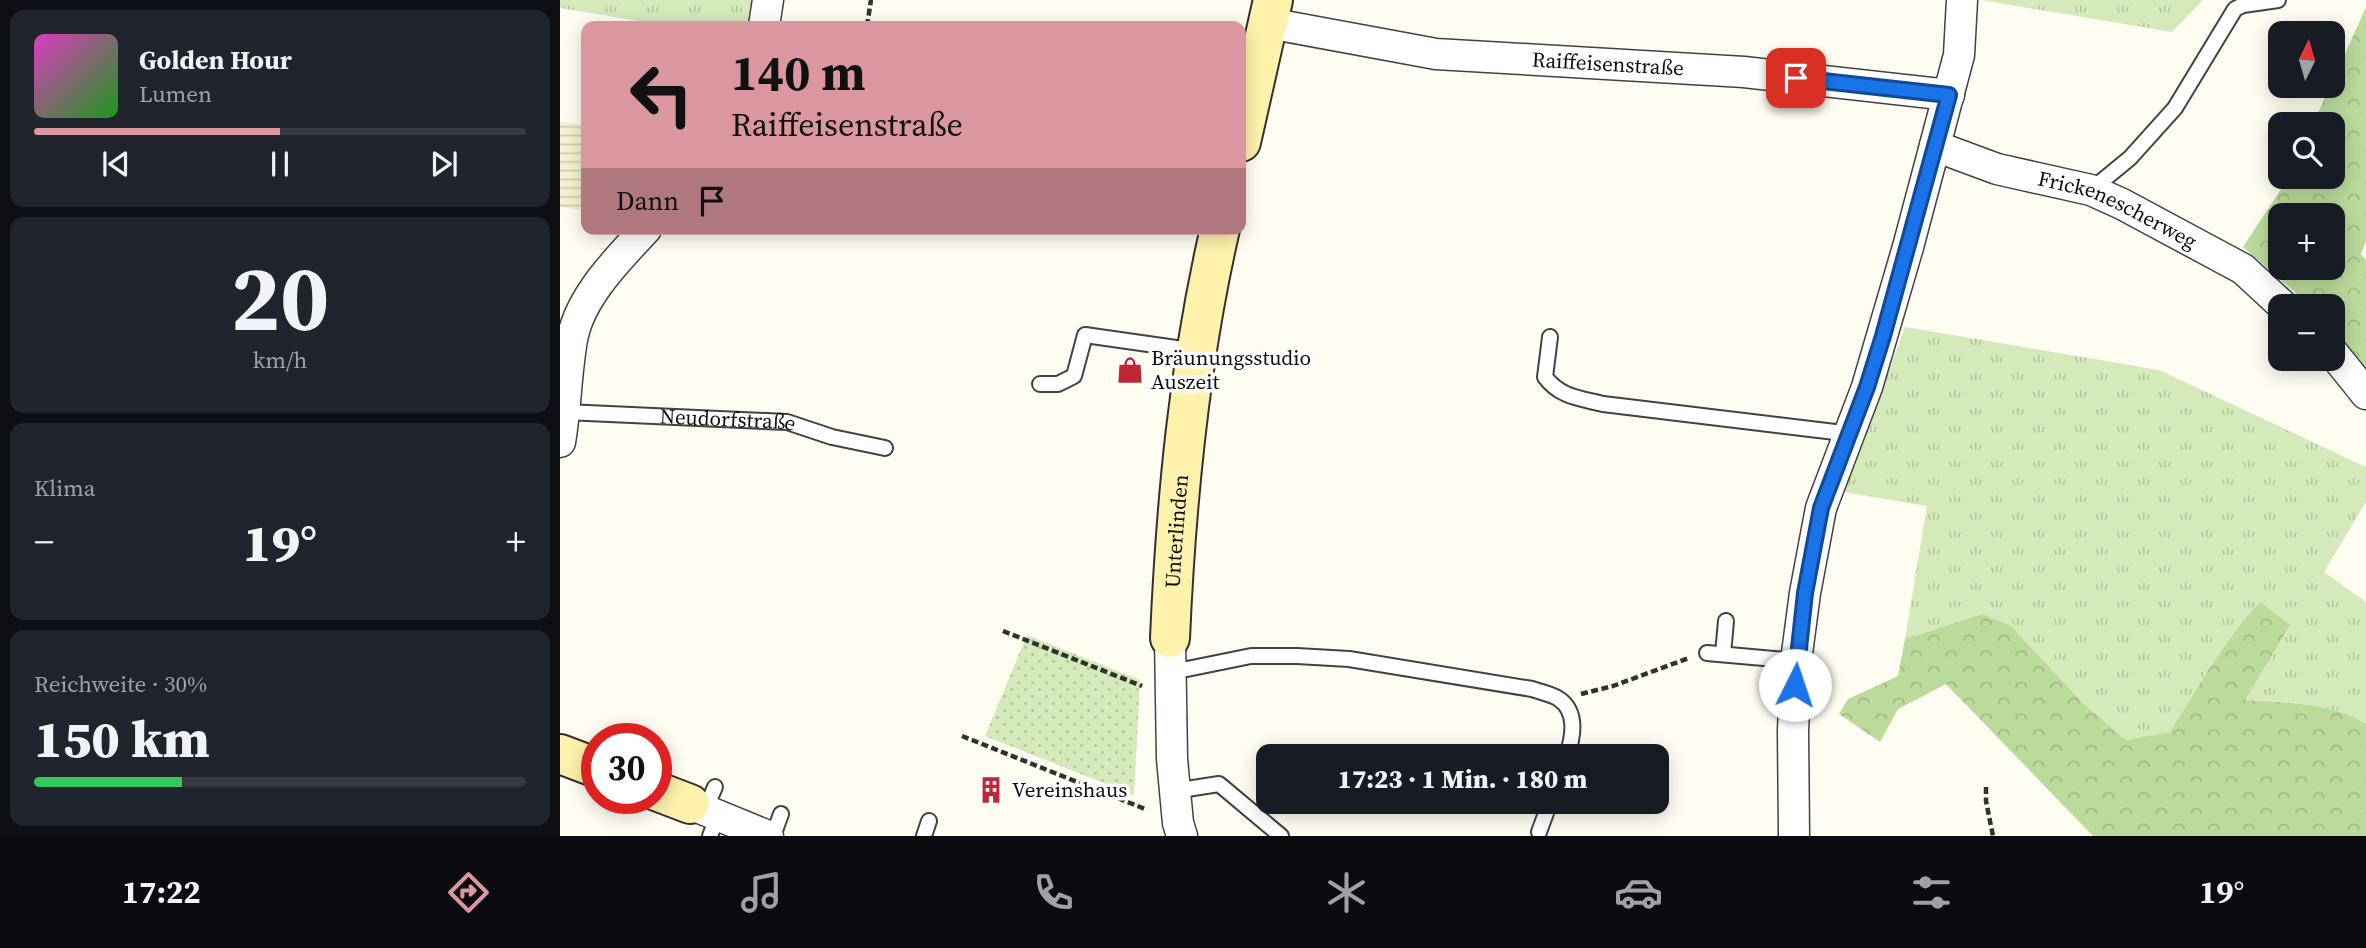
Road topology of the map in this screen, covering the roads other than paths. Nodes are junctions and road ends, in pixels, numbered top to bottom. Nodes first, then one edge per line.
1 (768, 0) edge
2 (1962, 0) edge
3 (2278, 0) edge
4 (1271, 11) edge
5 (765, 21) edge
6 (1949, 95) junction
7 (1246, 120) edge
8 (1935, 146) junction
9 (2091, 190) junction
10 (641, 235) edge
11 (1219, 235) edge
12 (2270, 294) edge
13 (1550, 337) dead end
14 (1197, 351) junction
15 (2345, 368) edge
16 (1040, 384) dead end
17 (2366, 394) edge
18 (565, 412) junction
19 (1848, 437) junction
20 (560, 442) edge
21 (885, 447) dead end
22 (1726, 621) dead end
23 (1707, 653) road end
24 (1723, 654) junction
25 (1796, 662) junction
26 (1163, 665) junction
27 (1571, 744) edge
28 (560, 754) edge
29 (581, 762) edge
30 (1174, 791) junction
31 (699, 807) edge
32 (1546, 814) edge
33 (929, 821) dead end
34 (774, 829) edge
35 (1539, 832) dead end
36 (924, 836) edge
37 (1182, 836) edge
38 (1281, 836) edge
39 (1794, 836) edge

1 - 5 street
2 - 6 street
3 - 9 lane
4 - 6 street, Raiffeisenstraße
4 - 7 main road
6 - 8 street
8 - 9 street, Frickenescherweg
8 - 19 street
9 - 12 street, Frickenescherweg
10 - 18 street
11 - 14 main road, Unterlinden
13 - 19 lane
14 - 16 lane
14 - 26 main road, Unterlinden
15 - 17 street
18 - 20 street
18 - 21 lane, Neudorfstraße
19 - 25 street
22 - 24 lane
23 - 24 lane
24 - 25 lane
25 - 39 street
26 - 27 lane
26 - 30 street, Unterlinden
28 - 29 main road
30 - 37 street, Unterlinden
30 - 38 lane
31 - 34 street
32 - 35 lane
33 - 36 lane

